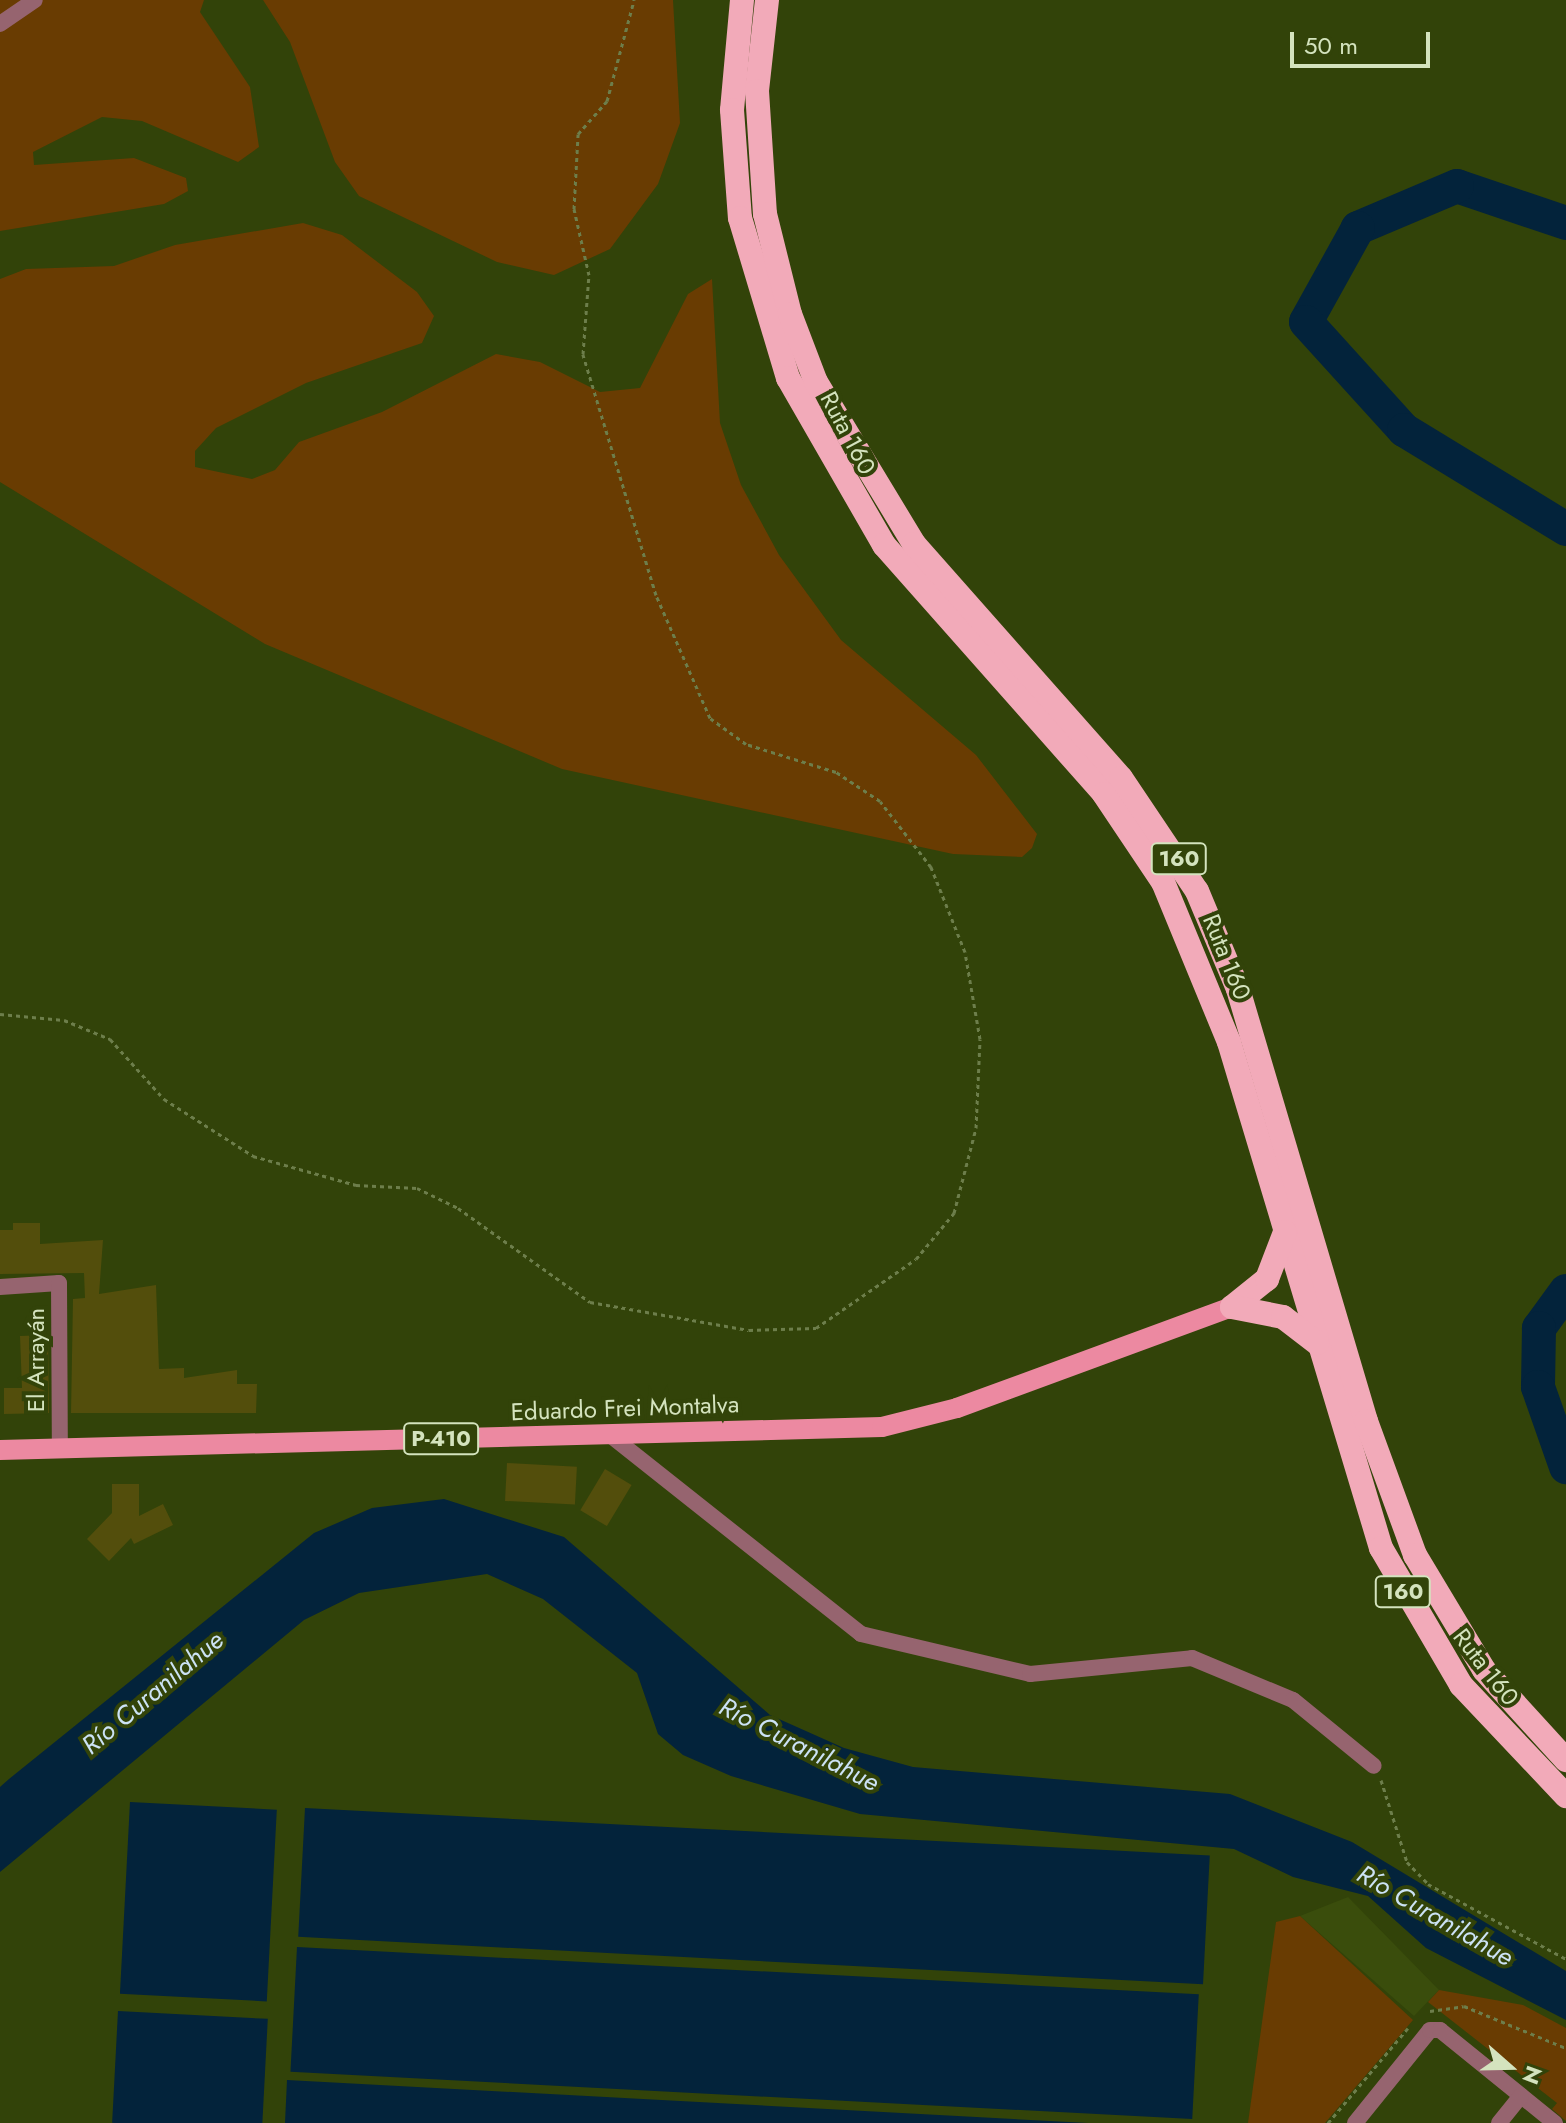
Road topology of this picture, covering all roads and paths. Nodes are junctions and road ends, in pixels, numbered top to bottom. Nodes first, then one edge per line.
1 (35, 0) edge
2 (634, 0) edge
3 (742, 0) edge
4 (767, 0) edge
5 (0, 24) edge
6 (0, 1014) edge
7 (1286, 1230) junction
8 (0, 1287) edge
9 (1232, 1307) junction
10 (1317, 1343) junction
11 (610, 1435) junction
12 (60, 1448) junction
13 (0, 1450) edge
14 (1566, 1760) edge
15 (1374, 1766) joint
16 (1566, 1796) edge
17 (1566, 1959) edge
18 (1424, 2015) dead end
19 (1414, 2023) dead end
20 (1566, 2048) edge
21 (1521, 2096) junction
22 (1328, 2123) edge
23 (1355, 2123) edge
24 (1499, 2123) edge
25 (1555, 2123) edge

1 - 5 street
2 - 6 path
3 - 7 highway, Ruta 160 / 160
4 - 14 highway, Ruta 160 / 160
7 - 9 highway
7 - 10 highway, Ruta 160 / 160
8 - 12 street, El Arrayán
9 - 10 highway
9 - 11 main road, Eduardo Frei Montalva / P-410
10 - 16 highway, Ruta 160 / 160
11 - 12 main road, Eduardo Frei Montalva / P-410
11 - 15 street
12 - 13 main road, Eduardo Frei Montalva / P-410
15 - 17 path
18 - 20 path
19 - 22 path
21 - 23 street
21 - 24 street
21 - 25 street

